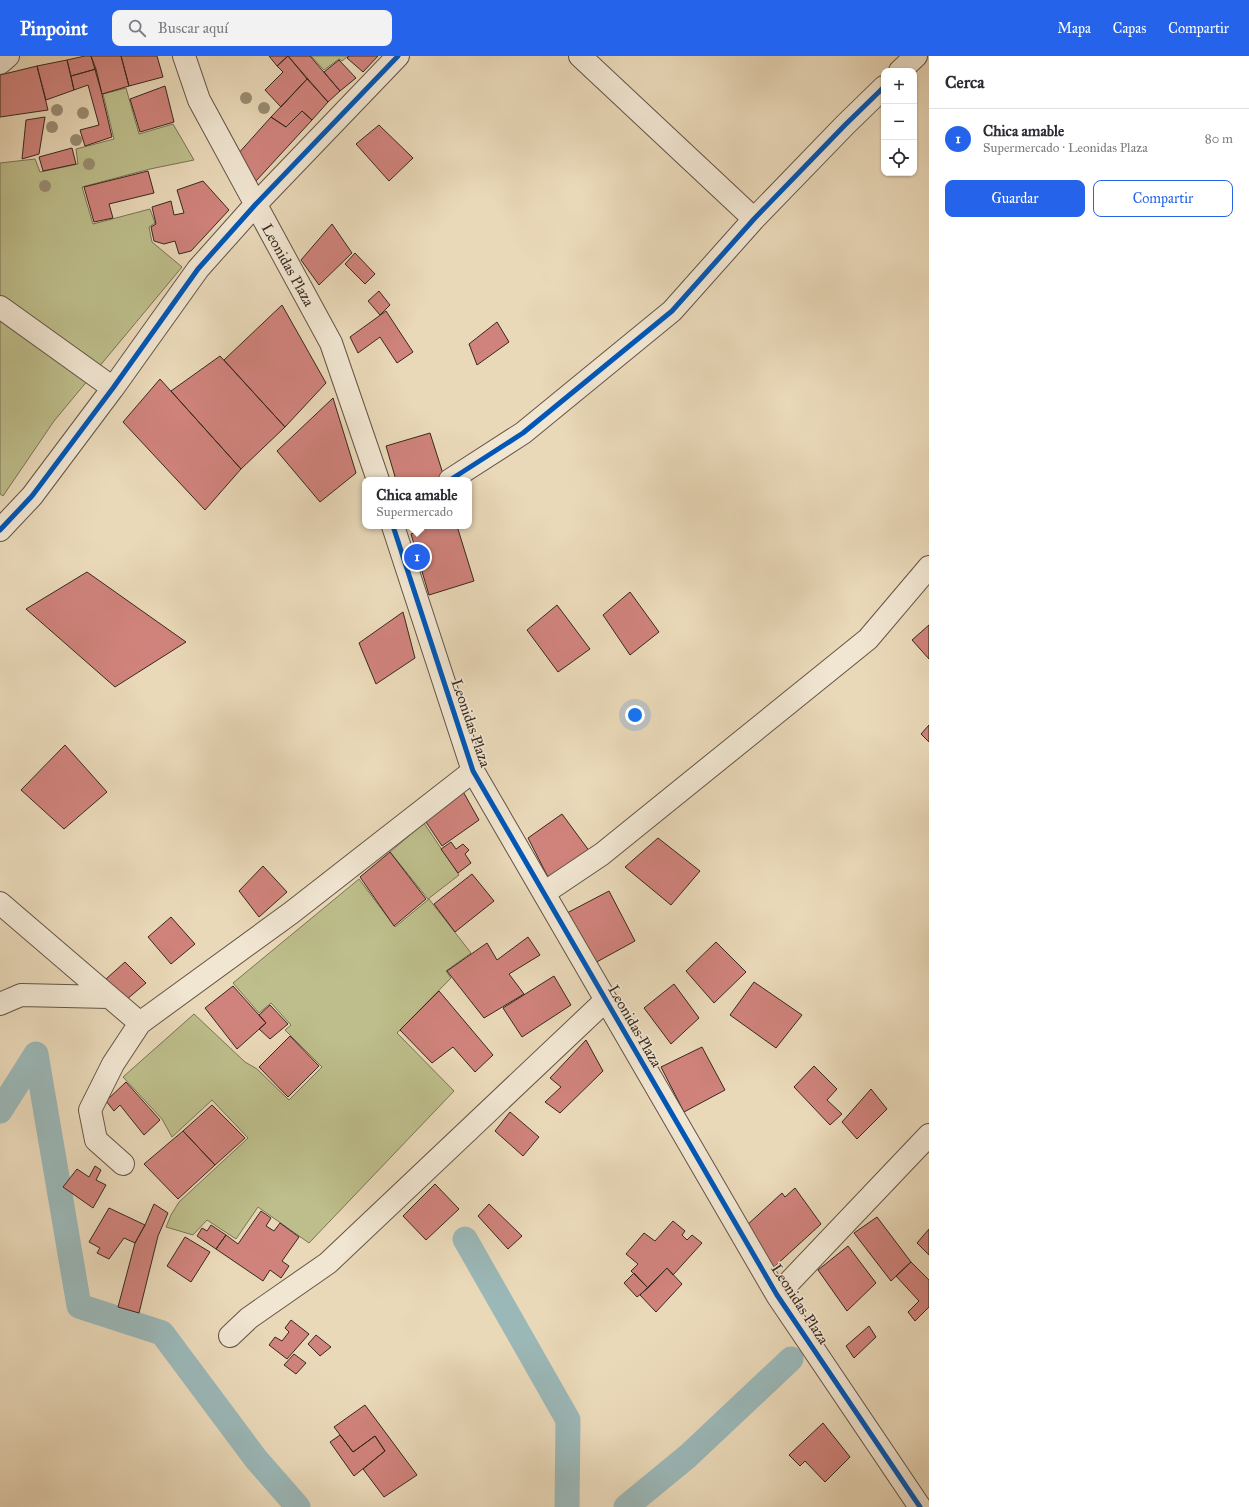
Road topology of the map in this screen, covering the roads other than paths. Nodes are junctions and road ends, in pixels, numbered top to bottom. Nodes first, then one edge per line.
1 (8, 56) edge
2 (184, 56) edge
3 (398, 56) edge
4 (580, 56) edge
5 (916, 56) edge
6 (0, 63) edge
7 (903, 68) edge
8 (881, 90) edge
9 (255, 205) junction
10 (754, 219) junction
11 (0, 307) edge
12 (112, 388) junction
13 (377, 477) edge
14 (455, 477) edge
15 (394, 529) edge
16 (0, 530) edge
17 (929, 567) edge
18 (473, 771) junction
19 (544, 893) junction
20 (0, 903) edge
21 (109, 997) junction
22 (606, 1000) junction
23 (0, 1004) edge
24 (140, 1023) junction
25 (929, 1135) edge
26 (123, 1164) dead end
27 (777, 1295) junction
28 (230, 1336) dead end
29 (920, 1507) edge

1 - 6 street
2 - 9 street, Leonidas Plaza
3 - 9 street
4 - 10 street
5 - 7 street
8 - 10 street
9 - 12 street
9 - 13 street, Leonidas Plaza
10 - 14 street
11 - 12 street
12 - 16 street
15 - 18 street, Leonidas Plaza
17 - 19 street
18 - 19 street, Leonidas Plaza
18 - 24 street
19 - 22 street, Leonidas Plaza
20 - 21 street
21 - 23 street
21 - 24 street
22 - 27 street, Leonidas Plaza
22 - 28 street
24 - 26 street
25 - 27 street
27 - 29 street, Leonidas Plaza

